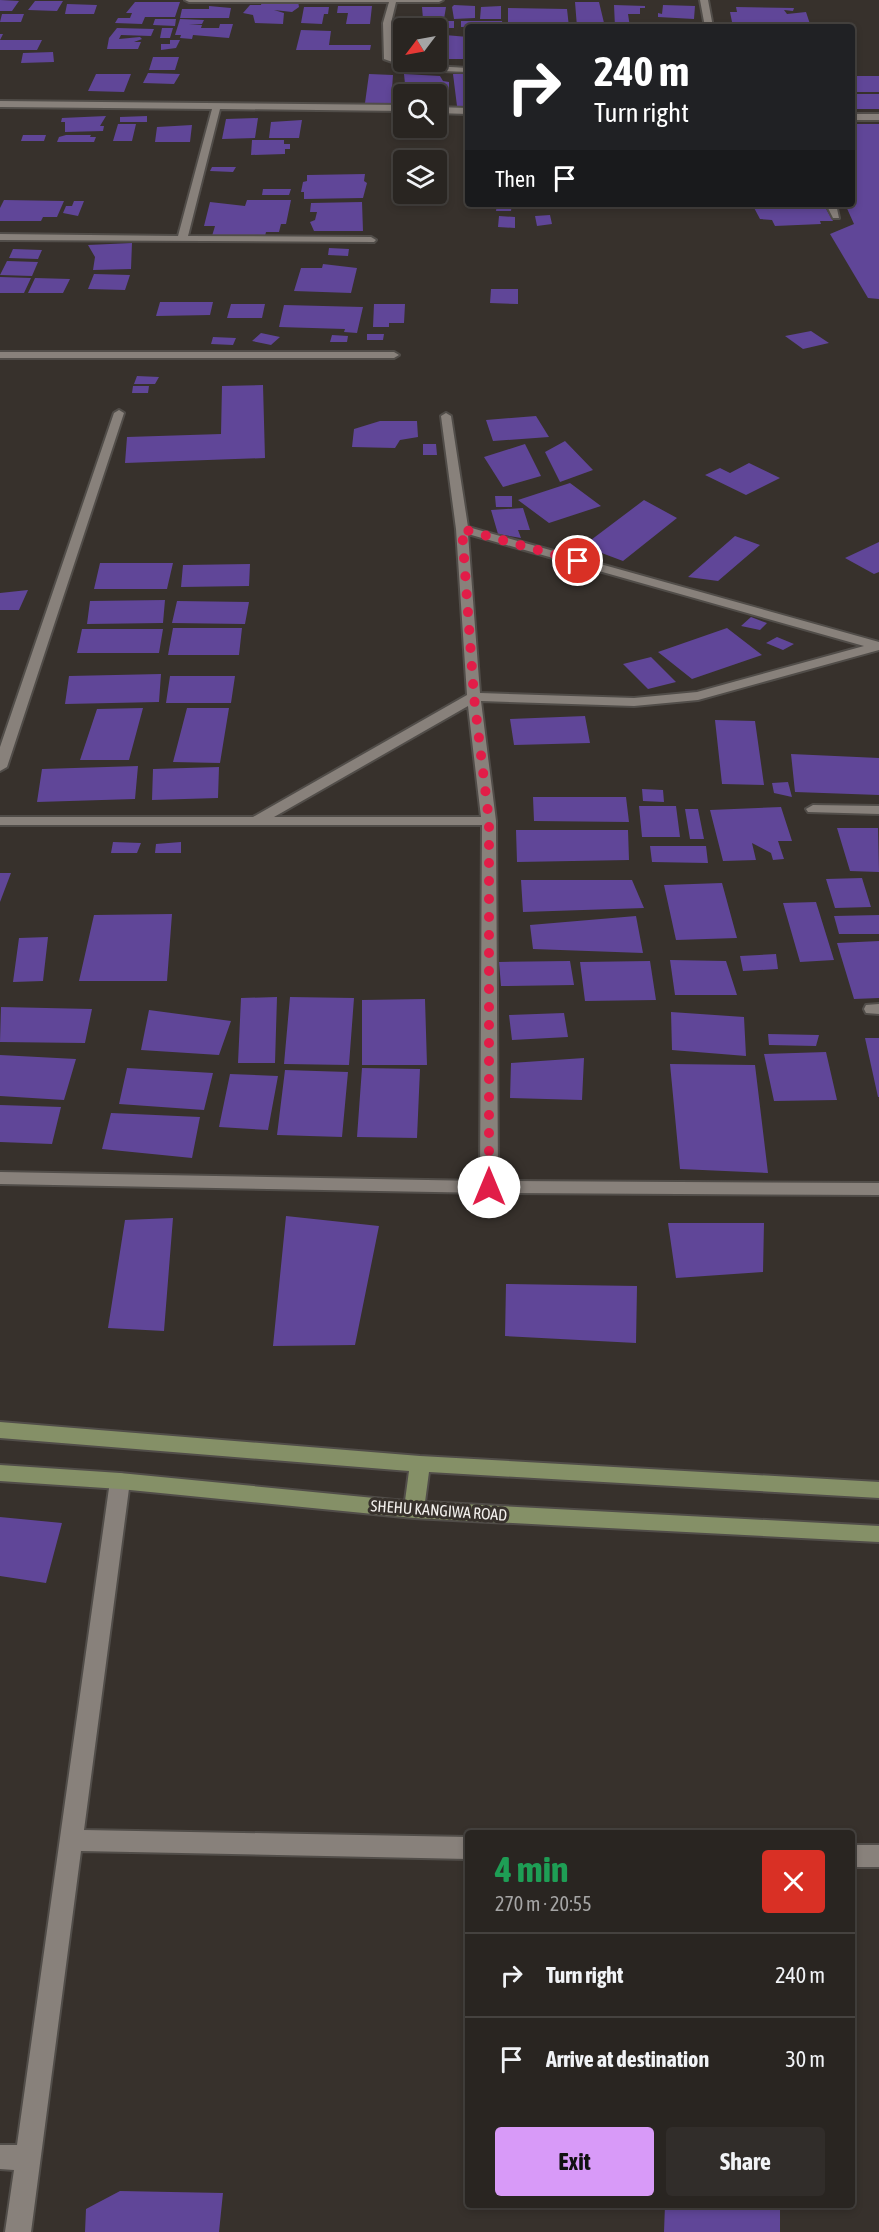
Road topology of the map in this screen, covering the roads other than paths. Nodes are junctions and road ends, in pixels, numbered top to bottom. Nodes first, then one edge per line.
1 (189, 0) edge
2 (393, 0) edge
3 (439, 0) edge
4 (704, 0) edge
5 (708, 24) edge
6 (465, 70) edge
7 (0, 104) edge
8 (218, 106) junction
9 (393, 108) edge
10 (447, 110) edge
11 (465, 111) edge
12 (855, 117) edge
13 (879, 117) edge
14 (832, 207) edge
15 (836, 216) dead end
16 (0, 237) edge
17 (182, 239) junction
18 (371, 240) dead end
19 (0, 355) edge
20 (394, 356) dead end
21 (119, 414) dead end
22 (446, 416) dead end
23 (462, 529) junction
24 (878, 646) edge
25 (474, 697) junction
26 (0, 767) edge
27 (813, 809) dead end
28 (879, 810) edge
29 (0, 820) edge
30 (258, 820) junction
31 (489, 821) junction
32 (0, 1178) edge
33 (489, 1187) junction
34 (879, 1189) edge
35 (0, 1430) edge
36 (420, 1464) junction
37 (0, 1473) edge
38 (120, 1481) junction
39 (879, 1490) edge
40 (414, 1510) junction
41 (879, 1534) edge
42 (73, 1840) junction
43 (465, 1848) edge
44 (855, 1856) edge
45 (879, 1856) edge
46 (0, 2157) edge
47 (29, 2158) junction
48 (18, 2232) edge

1 - 2 street
2 - 3 street
2 - 6 street
4 - 5 street
7 - 8 street
8 - 9 street
8 - 17 street
10 - 11 street
12 - 13 street
14 - 15 street
16 - 17 street
17 - 18 street
19 - 20 street
21 - 26 street
22 - 23 street
23 - 24 street
23 - 25 street
24 - 25 street
25 - 30 street
25 - 31 street
27 - 28 street
29 - 30 street
30 - 31 street
31 - 33 street
32 - 33 street
33 - 34 street
35 - 36 main road
36 - 39 main road
36 - 40 main road
37 - 38 main road, SHEHU KANGIWA ROAD
38 - 40 main road, SHEHU KANGIWA ROAD
38 - 42 street
40 - 41 main road, SHEHU KANGIWA ROAD
42 - 43 street
42 - 47 street
44 - 45 street
46 - 47 street
47 - 48 street

